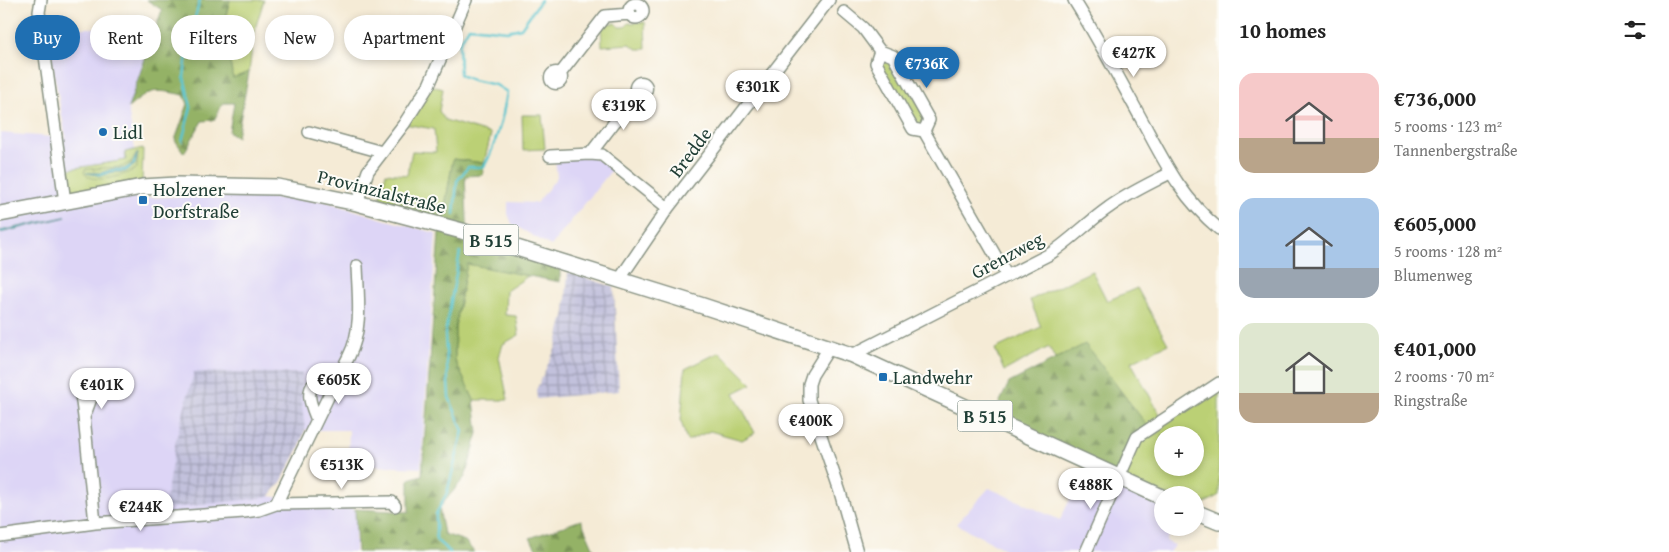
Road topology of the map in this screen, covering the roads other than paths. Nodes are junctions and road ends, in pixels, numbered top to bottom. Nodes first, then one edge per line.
1 (41, 0) edge
2 (466, 0) edge
3 (828, 0) edge
4 (1074, 0) edge
5 (632, 7) edge
6 (844, 12) dead end
7 (880, 51) junction
8 (560, 74) dead end
9 (638, 93) dead end
10 (924, 131) junction
11 (309, 132) dead end
12 (382, 152) junction
13 (590, 154) junction
14 (550, 156) dead end
15 (1170, 173) junction
16 (65, 202) junction
17 (357, 203) junction
18 (668, 208) junction
19 (0, 214) edge
20 (1217, 226) edge
21 (357, 266) dead end
22 (1007, 276) junction
23 (619, 280) junction
24 (830, 348) junction
25 (852, 355) junction
26 (1219, 383) edge
27 (331, 391) junction
28 (84, 417) dead end
29 (317, 420) junction
30 (1118, 478) junction
31 (1154, 494) edge
32 (276, 504) junction
33 (395, 506) dead end
34 (1204, 516) edge
35 (1219, 522) edge
36 (95, 523) junction
37 (0, 536) edge
38 (857, 552) edge
39 (1086, 552) edge

1 - 16 street
2 - 12 street
3 - 18 street, Bredde
4 - 15 street
5 - 8 street
6 - 7 street
7 - 10 street
7 - 10 street
9 - 13 street
10 - 22 street
11 - 12 street
12 - 17 street
13 - 14 street
13 - 18 street
15 - 20 street
15 - 22 street, Grenzweg
16 - 17 main road, Provinzialstraße / B 515
16 - 19 main road, Provinzialstraße / B 515
17 - 23 main road, Provinzialstraße / B 515
18 - 23 street, Bredde
21 - 27 street
22 - 25 street, Grenzweg
23 - 24 main road, Provinzialstraße / B 515
24 - 25 main road, B 515
24 - 38 street
25 - 30 main road, B 515
26 - 30 street
27 - 29 street
27 - 29 street
28 - 36 street
29 - 32 street
30 - 31 main road, B 515
30 - 39 street
32 - 33 street
32 - 36 street
34 - 35 main road
36 - 37 street

